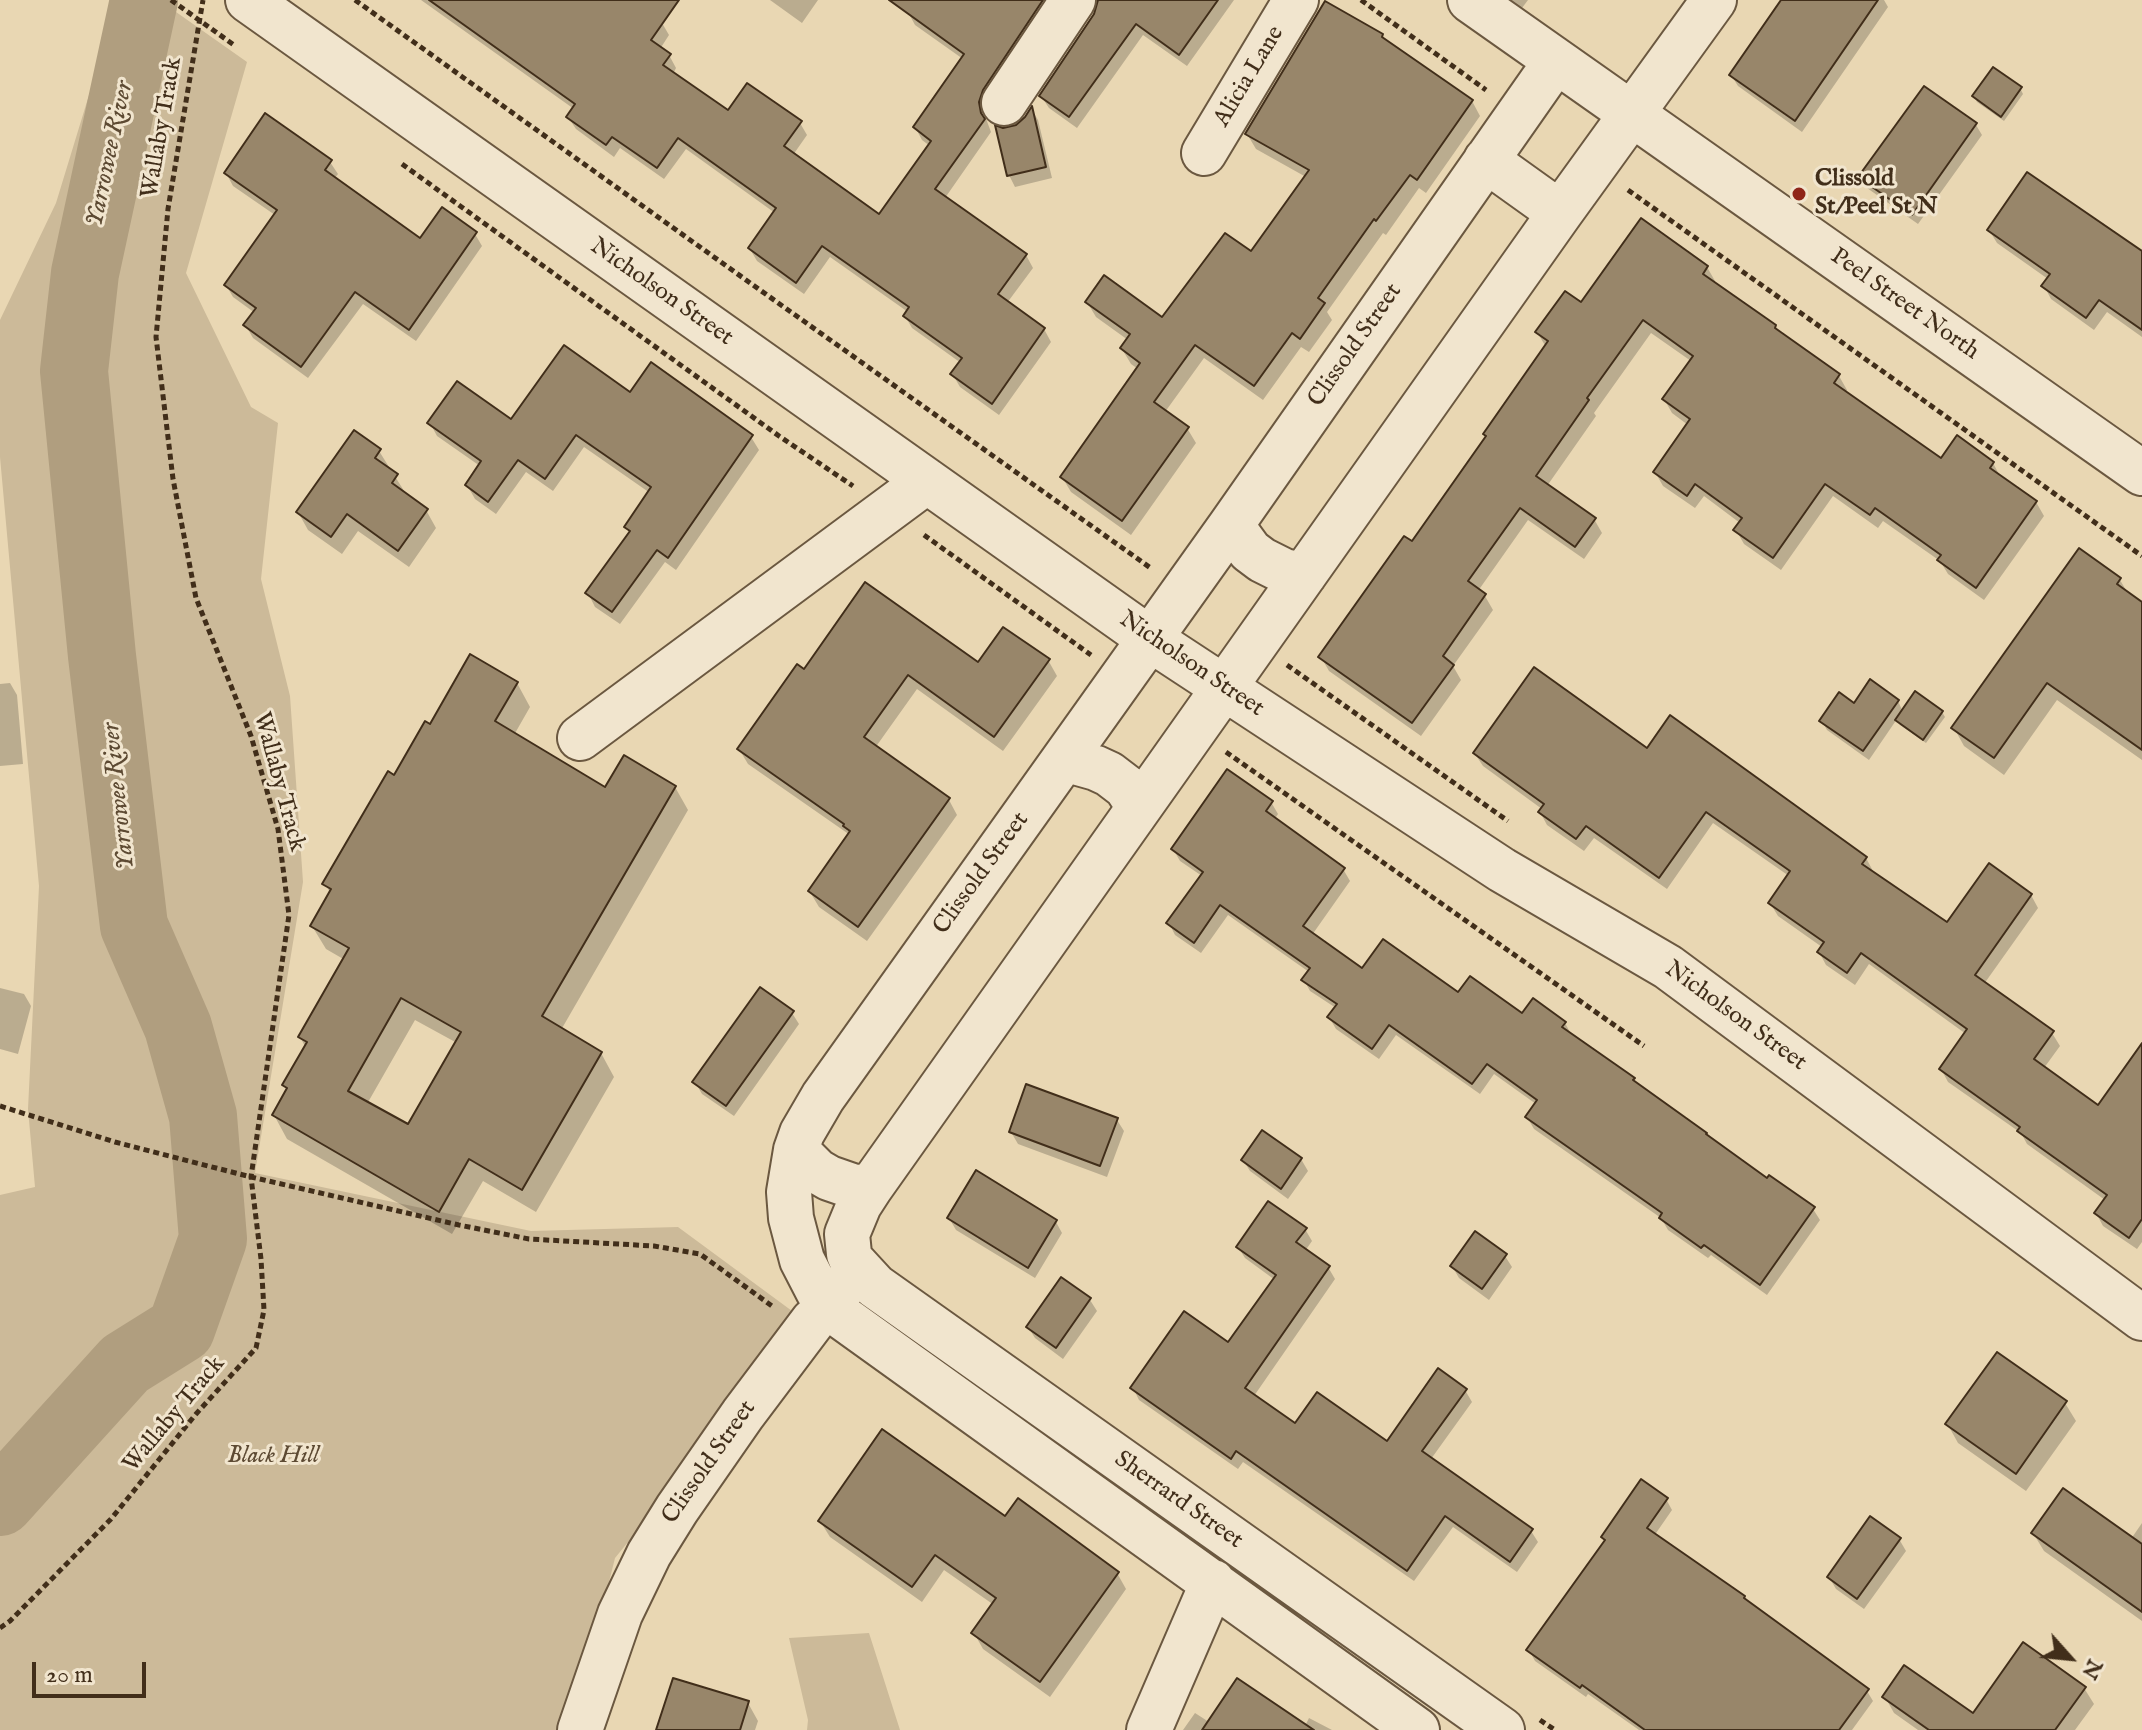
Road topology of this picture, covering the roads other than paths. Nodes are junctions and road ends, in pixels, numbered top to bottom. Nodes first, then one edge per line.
1 (248, 0) edge
2 (1073, 0) edge
3 (1296, 0) edge
4 (1470, 0) edge
5 (1714, 0) edge
6 (1556, 61) junction
7 (1004, 103) dead end
8 (1633, 113) junction
9 (1204, 153) dead end
10 (1486, 160) junction
11 (1560, 213) junction
12 (2142, 473) edge
13 (927, 481) junction
14 (1231, 525) junction
15 (1304, 575) junction
16 (1150, 639) junction
17 (1224, 688) junction
18 (580, 738) dead end
19 (1064, 759) junction
20 (1139, 807) junction
21 (796, 1150) junction
22 (870, 1188) junction
23 (857, 1268) junction
24 (909, 1310) junction
25 (817, 1318) junction
26 (2142, 1318) edge
27 (883, 1348) junction
28 (1213, 1582) junction
29 (580, 1730) edge
30 (1149, 1730) edge
31 (1417, 1730) edge
32 (1502, 1730) edge

1 - 13 street, Nicholson Street
2 - 7 street
3 - 9 street, Alicia Lane
4 - 6 street, Peel Street North
5 - 8 street
6 - 8 street, Peel Street North
6 - 10 street, Clissold Street
8 - 11 street
8 - 12 street, Peel Street North
10 - 11 street
10 - 14 street, Clissold Street
11 - 15 street
13 - 16 street, Nicholson Street
13 - 18 street
14 - 15 street
14 - 16 street, Clissold Street
15 - 17 street
16 - 17 street, Nicholson Street
16 - 19 street, Clissold Street
17 - 20 street
17 - 26 street, Nicholson Street
19 - 20 street
19 - 21 street, Clissold Street
20 - 22 street
21 - 22 street
21 - 25 street, Clissold Street
22 - 23 street
23 - 24 street, Sherrard Street
23 - 25 street
24 - 27 street
24 - 32 street, Sherrard Street
25 - 27 street, Sherrard Street
25 - 29 street, Clissold Street
27 - 28 street, Sherrard Street
28 - 30 street
28 - 31 street, Sherrard Street

